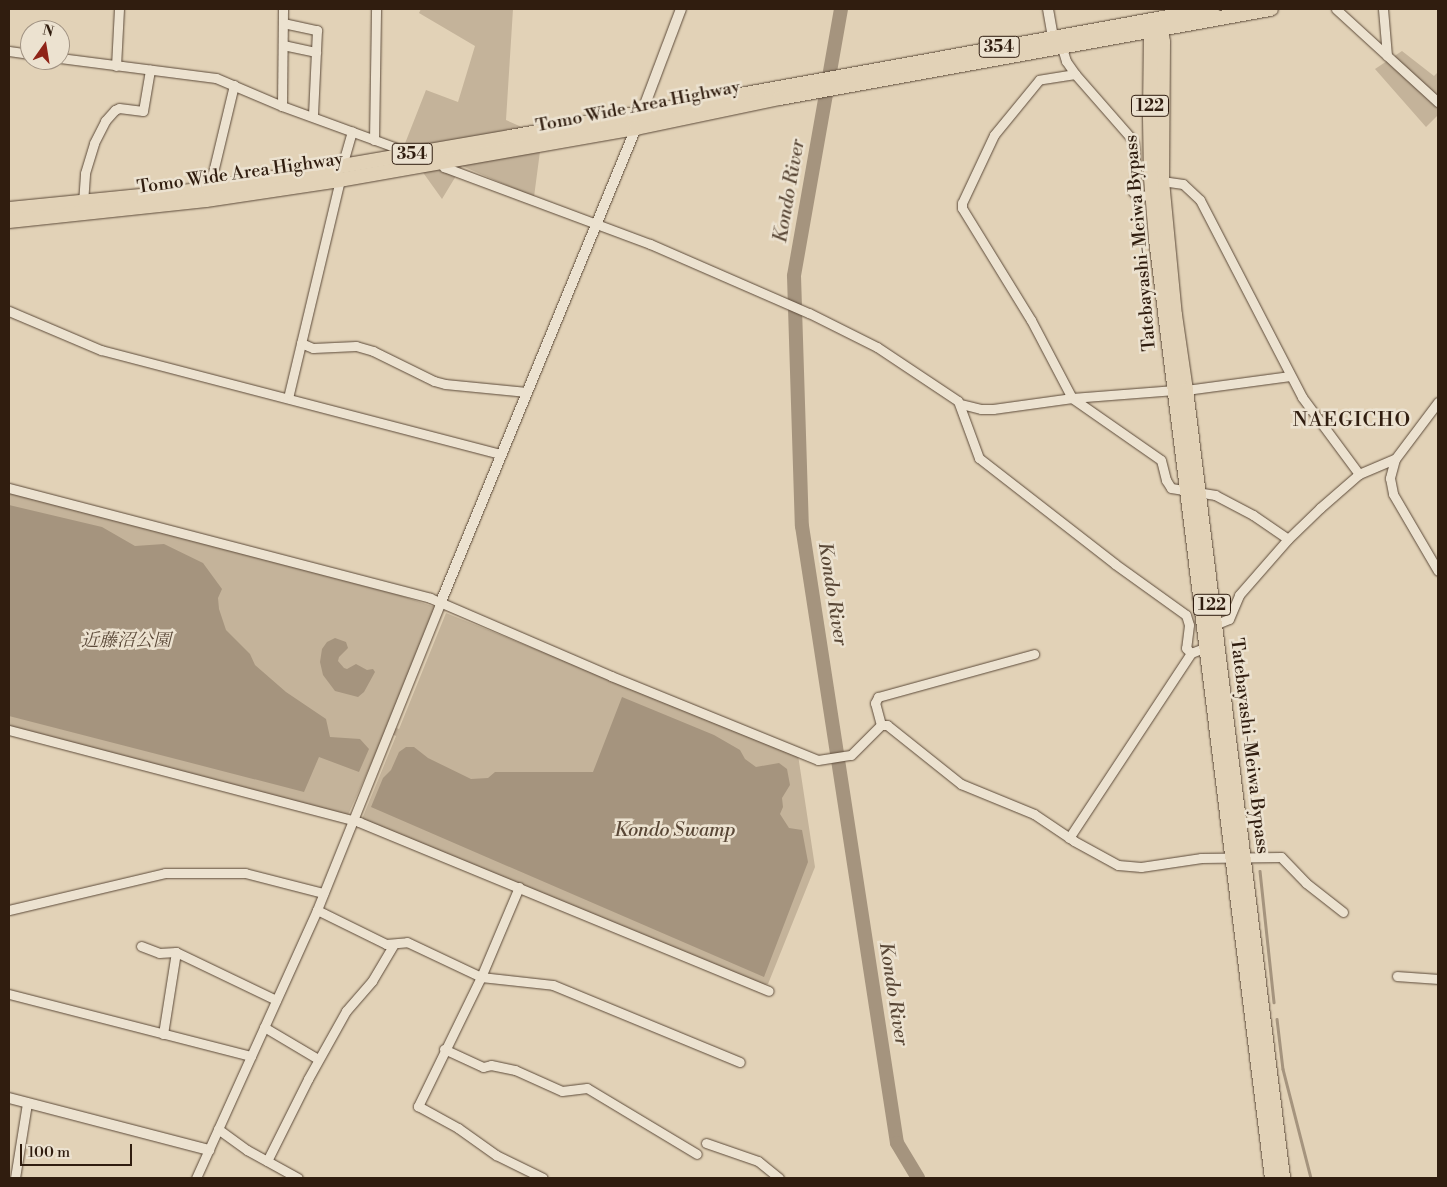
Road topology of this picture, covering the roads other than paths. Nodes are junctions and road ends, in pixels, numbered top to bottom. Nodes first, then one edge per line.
1 (119, 9) edge
2 (284, 9) edge
3 (376, 9) edge
4 (681, 9) edge
5 (1048, 9) edge
6 (1212, 9) edge
7 (1271, 9) edge
8 (1336, 9) edge
9 (1382, 9) edge
10 (1156, 22) edge
11 (283, 23) junction
12 (1057, 42) junction
13 (283, 45) junction
14 (316, 52) junction
15 (1387, 56) junction
16 (70, 59) edge
17 (116, 66) junction
18 (150, 70) junction
19 (1075, 74) junction
20 (234, 85) junction
21 (813, 87) junction
22 (1438, 102) edge
23 (282, 106) junction
24 (641, 112) junction
25 (313, 116) junction
26 (636, 128) junction
27 (352, 131) junction
28 (374, 140) junction
29 (401, 156) junction
30 (440, 161) junction
31 (341, 173) junction
32 (1162, 181) junction
33 (209, 189) junction
34 (1152, 195) junction
35 (83, 203) junction
36 (9, 210) edge
37 (9, 221) edge
38 (597, 225) junction
39 (9, 311) edge
40 (301, 343) junction
41 (1290, 376) junction
42 (1180, 390) junction
43 (527, 392) junction
44 (288, 398) junction
45 (1072, 398) junction
46 (1438, 402) edge
47 (961, 404) junction
48 (501, 454) junction
49 (1395, 459) junction
50 (1378, 468) junction
51 (1359, 474) junction
52 (1390, 484) junction
53 (9, 488) edge
54 (1192, 491) junction
55 (1288, 539) junction
56 (1438, 571) edge
57 (440, 604) junction
58 (1214, 625) junction
59 (1207, 648) junction
60 (1191, 653) junction
61 (1034, 654) dead end
62 (881, 724) junction
63 (9, 730) edge
64 (353, 820) junction
65 (1069, 838) junction
66 (1238, 858) junction
67 (519, 887) junction
68 (323, 893) junction
69 (9, 910) edge
70 (317, 910) junction
71 (1343, 912) dead end
72 (394, 944) junction
73 (142, 946) dead end
74 (176, 952) junction
75 (1397, 976) dead end
76 (481, 977) junction
77 (1438, 979) edge
78 (768, 991) dead end
79 (9, 994) edge
80 (276, 1000) junction
81 (264, 1027) junction
82 (164, 1034) junction
83 (444, 1049) junction
84 (251, 1056) junction
85 (318, 1059) junction
86 (740, 1062) dead end
87 (9, 1098) edge
88 (27, 1103) junction
89 (218, 1129) junction
90 (706, 1143) dead end
91 (209, 1150) junction
92 (697, 1154) dead end
93 (267, 1161) junction
94 (15, 1178) edge
95 (196, 1178) edge
96 (298, 1178) edge
97 (543, 1178) edge
98 (779, 1178) edge
99 (1272, 1178) edge
100 (1283, 1178) edge

1 - 17 street
2 - 11 street
3 - 28 street
4 - 24 street
5 - 12 street
6 - 10 highway, Tomo Wide Area Highway / 354
7 - 10 highway, Tomo Wide Area Highway / 354
8 - 15 street
9 - 15 street
10 - 12 highway, Tomo Wide Area Highway / 354
10 - 32 highway, Tatebayashi-Meiwa Bypass / 122
10 - 34 highway, Tatebayashi-Meiwa Bypass / 122
11 - 13 street
11 - 14 street
12 - 19 street
12 - 21 highway, Tomo Wide Area Highway / 354
13 - 14 street
13 - 23 street
14 - 25 street
15 - 22 street
16 - 17 street
17 - 18 street
18 - 20 street
18 - 35 street
19 - 34 street
19 - 45 street
20 - 23 street
20 - 33 street
21 - 24 highway, Tomo Wide Area Highway / 354
21 - 26 highway, Tomo Wide Area Highway / 354
23 - 25 street
24 - 26 street
24 - 29 highway, Tomo Wide Area Highway / 354
25 - 27 street
26 - 30 highway, Tomo Wide Area Highway / 354
26 - 38 street
27 - 28 street
27 - 31 street
28 - 29 street
29 - 31 highway, Tomo Wide Area Highway / 354
30 - 31 highway, Tomo Wide Area Highway / 354
30 - 38 street
31 - 33 highway, Tomo Wide Area Highway / 354
31 - 37 highway, Tomo Wide Area Highway / 354
31 - 40 street
32 - 41 street
32 - 42 highway, Tatebayashi-Meiwa Bypass / 122
33 - 35 highway, Tomo Wide Area Highway / 354
34 - 42 highway, Tatebayashi-Meiwa Bypass / 122
35 - 36 highway, Tomo Wide Area Highway / 354
38 - 43 street
38 - 47 street
39 - 44 street
40 - 43 street
40 - 44 street
41 - 42 street
41 - 51 street
42 - 45 street
42 - 54 highway, Tatebayashi-Meiwa Bypass / 122
43 - 48 street
44 - 48 street
45 - 47 street
45 - 54 street
46 - 49 street
47 - 60 street
48 - 57 street
49 - 50 street
49 - 52 street
50 - 51 street
50 - 52 street
51 - 55 street
52 - 56 street
53 - 57 street
54 - 55 street
54 - 58 highway, Tatebayashi-Meiwa Bypass / 122
54 - 59 highway, Tatebayashi-Meiwa Bypass / 122
55 - 58 street
57 - 62 street
57 - 64 street
58 - 66 highway, Tatebayashi-Meiwa Bypass / 122
59 - 60 street
59 - 66 highway, Tatebayashi-Meiwa Bypass / 122
60 - 65 street
61 - 62 street
62 - 65 street
63 - 64 street
64 - 67 street
64 - 68 street
65 - 66 street
66 - 71 street
66 - 99 highway, Tatebayashi-Meiwa Bypass / 122
66 - 100 highway, Tatebayashi-Meiwa Bypass / 122
67 - 76 street
67 - 78 street
68 - 69 street
68 - 70 street
70 - 72 street
70 - 80 street
72 - 76 street
72 - 85 street
73 - 74 street
74 - 80 street
74 - 82 street
75 - 77 street
76 - 83 street
76 - 86 street
79 - 82 street
80 - 81 street
81 - 84 street
81 - 85 street
82 - 84 street
83 - 92 street
83 - 97 street
84 - 89 street
85 - 93 street
87 - 88 street
88 - 91 street
88 - 94 street
89 - 91 street
89 - 93 street
90 - 98 street
91 - 95 street
93 - 96 street

